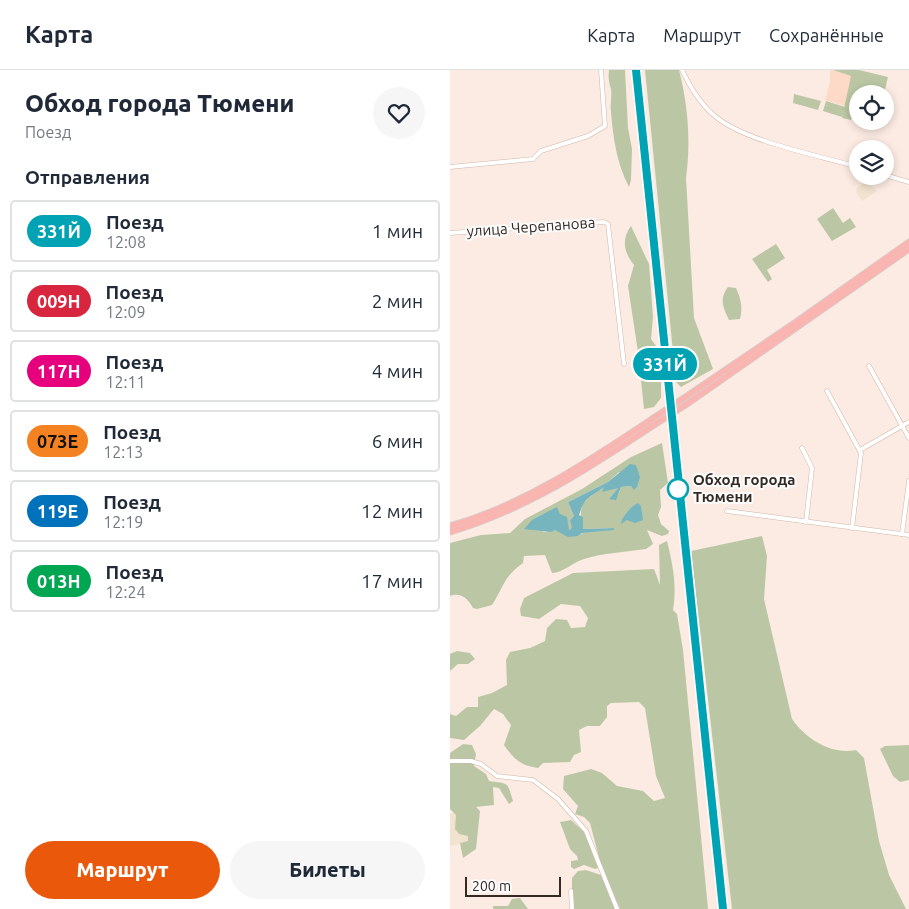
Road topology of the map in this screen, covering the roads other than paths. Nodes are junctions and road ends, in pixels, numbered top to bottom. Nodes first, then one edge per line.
1 (600, 70) edge
2 (682, 70) edge
3 (849, 164) edge
4 (450, 167) edge
5 (894, 178) edge
6 (909, 182) edge
7 (450, 233) edge
8 (909, 242) edge
9 (909, 250) edge
10 (624, 364) dead end
11 (869, 366) dead end
12 (827, 391) dead end
13 (689, 399) junction
14 (653, 422) junction
15 (909, 422) edge
16 (902, 426) junction
17 (909, 438) edge
18 (802, 448) dead end
19 (860, 450) junction
20 (909, 482) edge
21 (727, 511) dead end
22 (806, 522) junction
23 (450, 526) edge
24 (852, 528) junction
25 (450, 532) edge
26 (902, 534) junction
27 (909, 535) edge
28 (450, 761) edge
29 (571, 891) dead end
30 (572, 909) edge
31 (617, 909) edge

1 - 4 street
2 - 3 street
5 - 6 street
7 - 10 street, улица Черепанова
8 - 13 highway
9 - 13 highway
11 - 16 street
12 - 19 street
13 - 14 highway, bridge
14 - 23 highway
14 - 25 highway
15 - 16 street
16 - 17 street
16 - 19 street
18 - 22 street
19 - 24 street
20 - 26 street
21 - 22 street
22 - 24 street
24 - 26 street
26 - 27 street
28 - 31 street
29 - 30 street

